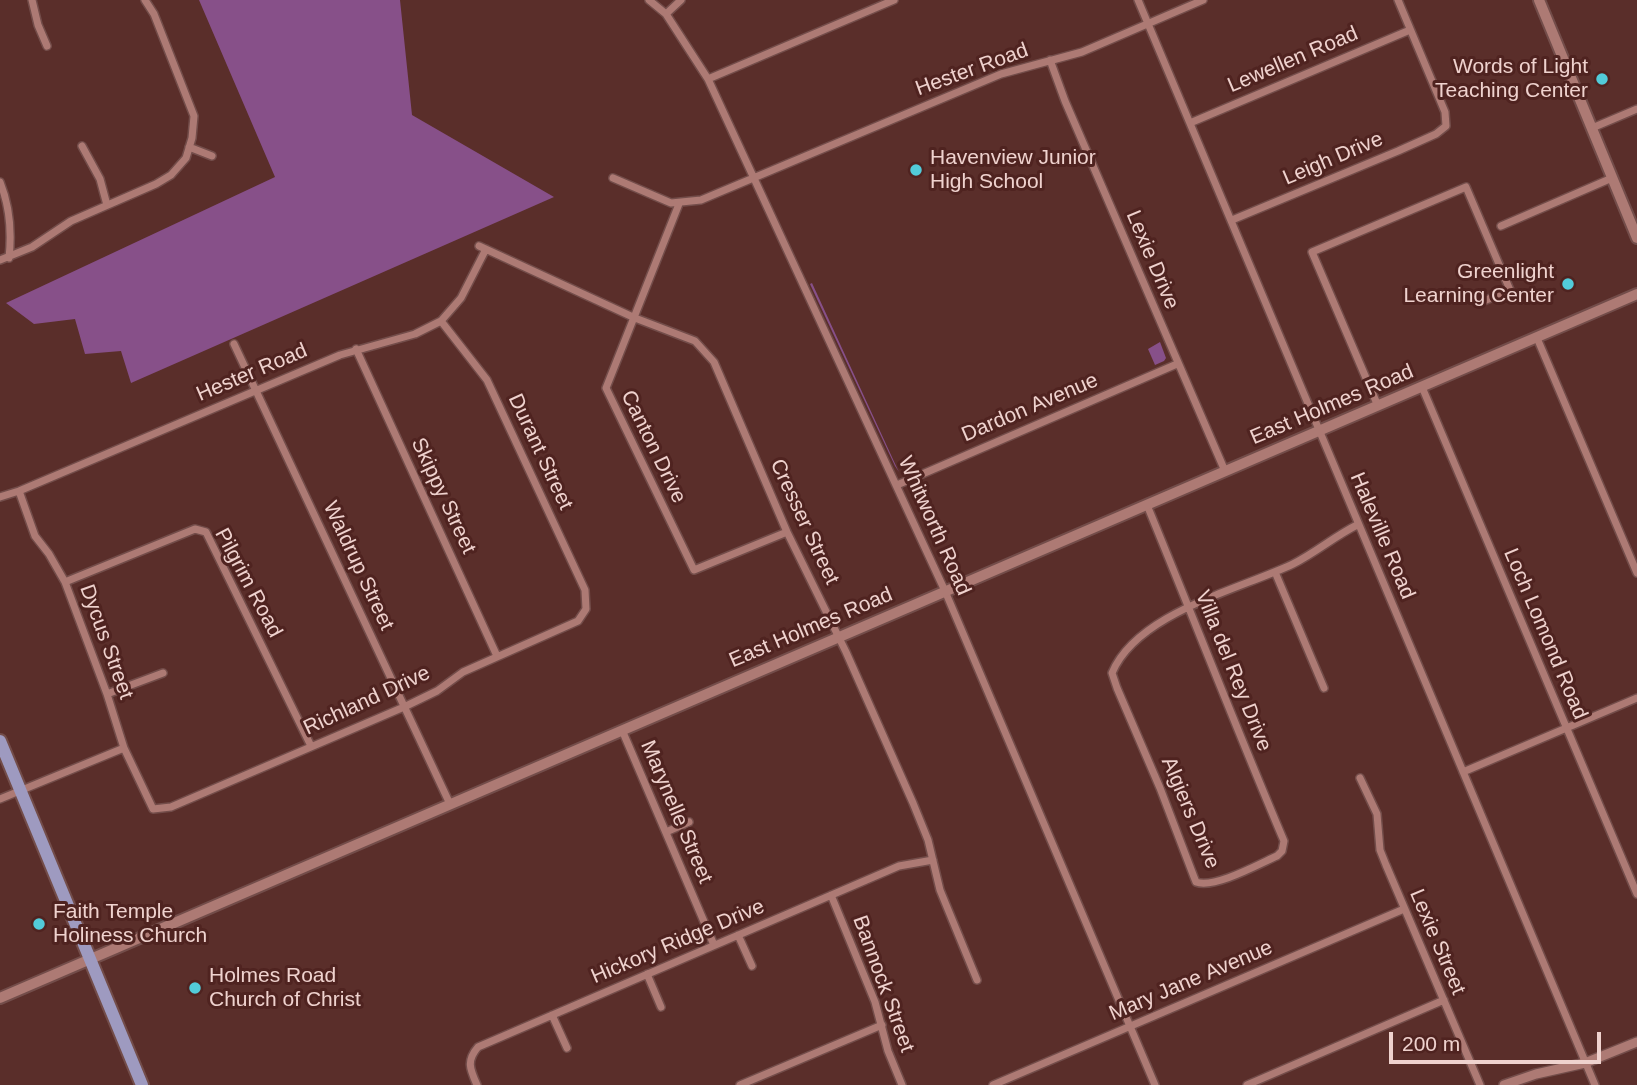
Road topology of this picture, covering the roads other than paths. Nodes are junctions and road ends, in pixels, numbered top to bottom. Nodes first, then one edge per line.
1 (32, 0) edge
2 (145, 0) edge
3 (649, 0) edge
4 (681, 0) edge
5 (894, 0) edge
6 (1138, 0) edge
7 (1203, 0) edge
8 (1398, 0) edge
9 (1539, 0) edge
10 (666, 14) junction
11 (1148, 24) junction
12 (1410, 30) junction
13 (47, 46) dead end
14 (1050, 61) junction
15 (709, 79) junction
16 (1637, 109) edge
17 (1190, 123) junction
18 (1591, 128) junction
19 (82, 146) dead end
20 (189, 147) junction
21 (212, 156) dead end
22 (754, 177) junction
23 (613, 178) dead end
24 (1612, 178) junction
25 (0, 182) edge
26 (679, 204) junction
27 (107, 205) junction
28 (1232, 220) junction
29 (1501, 226) dead end
30 (1637, 238) edge
31 (482, 247) joint
32 (9, 258) junction
33 (0, 260) edge
34 (1637, 294) edge
35 (1479, 303) dead end
36 (635, 318) junction
37 (441, 321) junction
38 (1537, 338) junction
39 (234, 344) dead end
40 (356, 349) junction
41 (1177, 364) junction
42 (1422, 387) junction
43 (257, 389) junction
44 (1378, 406) junction
45 (1318, 431) junction
46 (1225, 471) junction
47 (897, 485) junction
48 (19, 491) junction
49 (0, 497) edge
50 (1147, 505) junction
51 (1357, 525) junction
52 (787, 532) junction
53 (1275, 572) junction
54 (1637, 573) edge
55 (65, 582) junction
56 (945, 591) junction
57 (1187, 608) junction
58 (586, 609) joint
59 (839, 637) junction
60 (497, 656) junction
61 (163, 673) dead end
62 (1324, 688) dead end
63 (107, 694) junction
64 (1637, 698) edge
65 (404, 707) junction
66 (1566, 729) junction
67 (622, 730) junction
68 (0, 741) edge
69 (311, 746) junction
70 (124, 748) junction
71 (1463, 772) junction
72 (1360, 778) dead end
73 (20, 790) junction
74 (0, 799) edge
75 (450, 804) junction
76 (153, 809) joint
77 (689, 822) dead end
78 (666, 832) junction
79 (1282, 851) joint
80 (933, 860) junction
81 (1637, 894) edge
82 (831, 895) junction
83 (1404, 909) junction
84 (738, 935) junction
85 (714, 945) junction
86 (89, 959) junction
87 (752, 966) dead end
88 (647, 974) junction
89 (977, 980) dead end
90 (0, 998) edge
91 (1444, 1000) junction
92 (661, 1007) dead end
93 (552, 1015) junction
94 (882, 1025) junction
95 (1130, 1026) junction
96 (1637, 1042) edge
97 (567, 1048) dead end
98 (1585, 1063) junction
99 (142, 1085) edge
100 (477, 1085) edge
101 (740, 1085) edge
102 (902, 1085) edge
103 (993, 1085) edge
104 (1155, 1085) edge
105 (1247, 1085) edge
106 (1479, 1085) edge
107 (1504, 1085) edge
108 (1595, 1085) edge

1 - 13 street
2 - 20 street
3 - 10 street, Whitworth Road
4 - 10 street
5 - 15 street
6 - 11 street, Haleville Road
7 - 11 street, Hester Road
8 - 12 street
9 - 18 main road
10 - 15 street, Whitworth Road
11 - 14 street, Hester Road
11 - 17 street, Haleville Road
12 - 17 street, Lewellen Road
12 - 28 street, Leigh Drive
14 - 22 street, Hester Road
14 - 41 street, Lexie Drive
15 - 22 street, Whitworth Road
16 - 18 street
17 - 28 street, Haleville Road
18 - 24 main road
19 - 27 street
20 - 21 street
20 - 27 street
22 - 26 street, Hester Road
22 - 47 street, Whitworth Road
23 - 26 street
24 - 29 street
24 - 30 main road
25 - 32 street
26 - 36 street, Canton Drive
27 - 32 street
28 - 45 street, Haleville Road
31 - 36 street, Cresser Street
31 - 37 street, Hester Road
32 - 33 street
34 - 38 main road, East Holmes Road
35 - 44 street
36 - 52 street, Cresser Street
36 - 52 street, Canton Drive
37 - 40 street, Hester Road
37 - 58 street, Durant Street
38 - 42 main road, East Holmes Road
38 - 54 street
39 - 43 street, Waldrup Street
40 - 43 street, Hester Road
40 - 60 street, Skippy Street
41 - 46 street, Lexie Drive
41 - 47 street, Dardon Avenue
42 - 44 main road, East Holmes Road
42 - 66 street, Loch Lomond Road
43 - 48 street, Hester Road
43 - 65 street, Waldrup Street
44 - 45 main road, East Holmes Road
45 - 46 main road, East Holmes Road
45 - 51 street, Haleville Road
46 - 50 main road, East Holmes Road
47 - 56 street, Whitworth Road
48 - 49 street, Hester Road
48 - 55 street, Dycus Street
50 - 56 main road, East Holmes Road
50 - 57 street, Villa del Rey Drive
51 - 53 street
51 - 71 street, Haleville Road
52 - 59 street, Cresser Street
53 - 57 street
53 - 62 street
55 - 63 street, Dycus Street
55 - 69 street, Pilgrim Road
56 - 59 main road, East Holmes Road
56 - 95 street, Whitworth Road
57 - 79 street, Villa del Rey Drive
57 - 79 street, Algiers Drive
58 - 60 street, Richland Drive
59 - 67 main road, East Holmes Road
59 - 80 street, Cresser Street
60 - 65 street, Richland Drive
61 - 63 street
63 - 70 street, Dycus Street
64 - 66 street
65 - 69 street, Richland Drive
65 - 75 street, Waldrup Street
66 - 71 street
66 - 81 street, Loch Lomond Road
67 - 75 main road, East Holmes Road
67 - 78 street, Marynelle Street
68 - 73 main road
69 - 76 street, Richland Drive
70 - 73 street
70 - 76 street, Dycus Street
71 - 98 street, Haleville Road
72 - 83 street, Lexie Street
73 - 74 street
73 - 86 main road
75 - 86 main road, East Holmes Road
77 - 78 street
78 - 85 street, Marynelle Street
80 - 82 street, Hickory Ridge Drive
80 - 89 street, Cresser Street
82 - 84 street, Hickory Ridge Drive
82 - 94 street, Bannock Street
83 - 91 street, Lexie Street
83 - 95 street, Mary Jane Avenue
84 - 85 street, Hickory Ridge Drive
84 - 87 street
85 - 88 street, Hickory Ridge Drive
86 - 90 main road, East Holmes Road
86 - 99 main road
88 - 92 street
88 - 93 street, Hickory Ridge Drive
91 - 105 street
91 - 106 street, Lexie Street
93 - 97 street
93 - 100 street, Hickory Ridge Drive
94 - 101 street
94 - 102 street, Bannock Street
95 - 103 street, Mary Jane Avenue
95 - 104 street, Whitworth Road
96 - 98 street
98 - 107 street
98 - 108 street, Haleville Road

